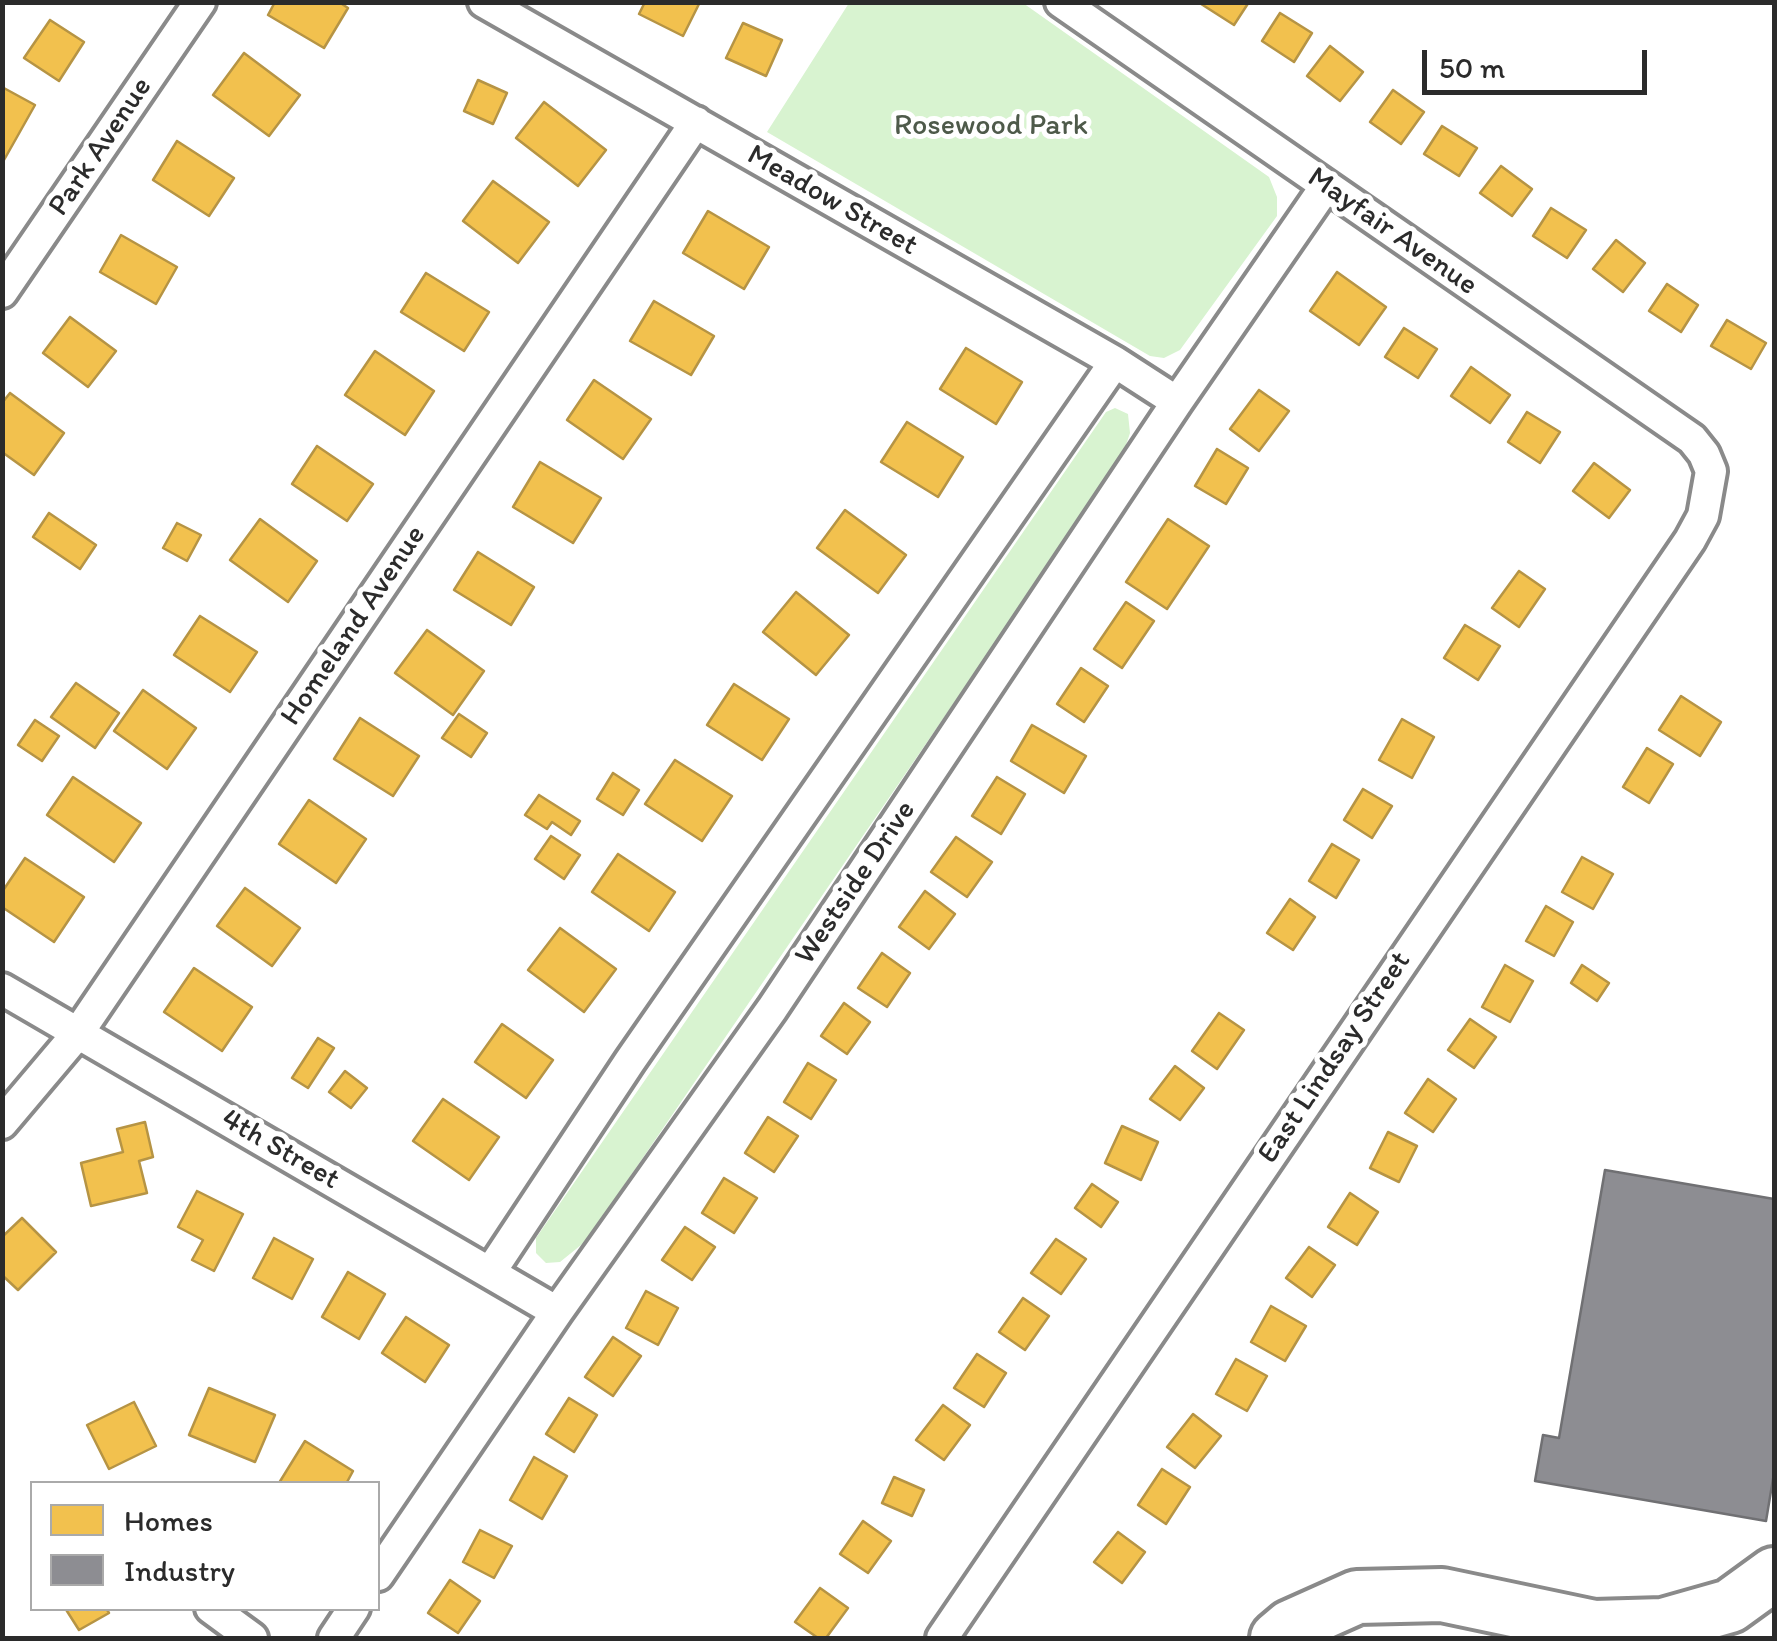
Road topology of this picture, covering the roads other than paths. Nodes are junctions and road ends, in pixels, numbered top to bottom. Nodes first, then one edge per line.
1 (200, 2) edge
2 (484, 2) edge
3 (1062, 2) edge
4 (696, 122) junction
5 (1326, 186) junction
6 (2, 292) edge
7 (1115, 362) junction
8 (1177, 402) junction
9 (1711, 471) joint
10 (2, 989) edge
11 (78, 1033) junction
12 (2, 1124) edge
13 (491, 1272) junction
14 (557, 1312) junction
15 (380, 1571) edge
16 (1774, 1574) edge
17 (215, 1611) edge
18 (252, 1638) edge
19 (942, 1638) edge
20 (1277, 1638) edge
21 (1328, 1638) edge
22 (1500, 1638) edge

1 - 6 street, Park Avenue
2 - 4 street, Meadow Street
3 - 5 street, Mayfair Avenue
4 - 7 street, Meadow Street
4 - 11 street, Homeland Avenue
5 - 8 street, Westside Drive
5 - 9 street, Mayfair Avenue
7 - 8 street, Meadow Street
7 - 13 street
8 - 14 street, Westside Drive
9 - 19 street, East Lindsay Street
10 - 11 street, 4th Street
11 - 12 street, Homeland Avenue
11 - 13 street, 4th Street
13 - 14 street, 4th Street
14 - 15 street, Westside Drive
16 - 20 highway
17 - 18 street
21 - 22 highway

